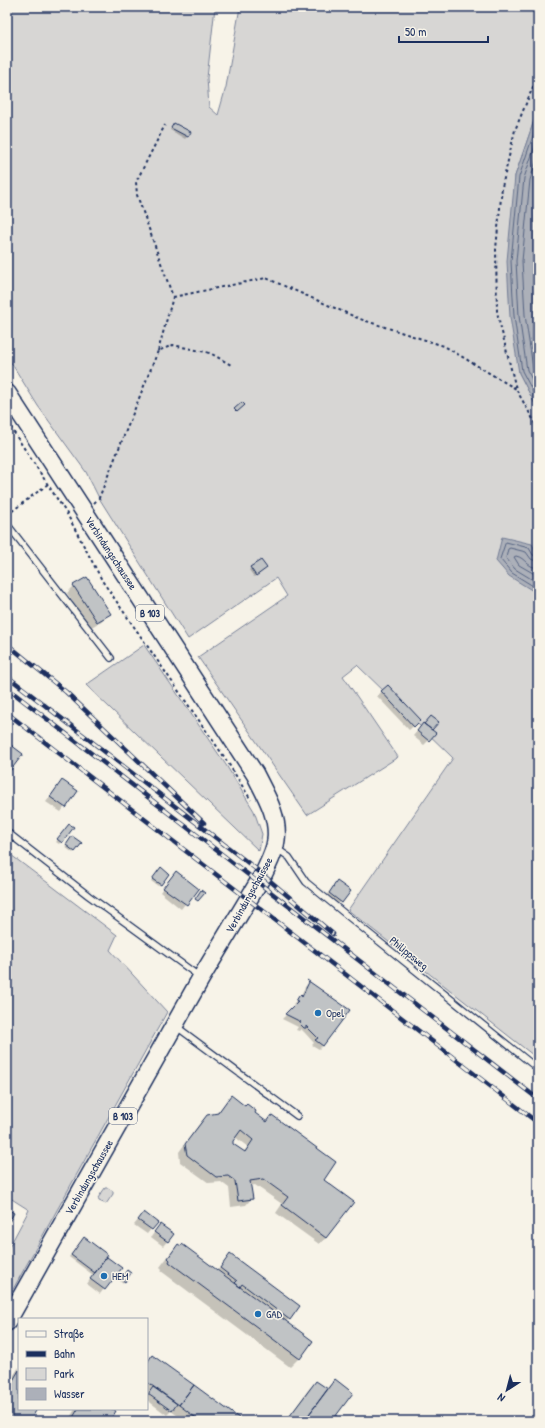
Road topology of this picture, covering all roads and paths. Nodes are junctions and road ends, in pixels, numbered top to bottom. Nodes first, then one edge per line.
1 (538, 74) edge
2 (165, 125) dead end
3 (173, 297) junction
4 (158, 351) junction
5 (231, 365) dead end
6 (516, 389) junction
7 (7, 393) edge
8 (7, 422) edge
9 (538, 428) edge
10 (54, 479) junction
11 (84, 512) junction
12 (7, 515) edge
13 (7, 524) edge
14 (111, 658) dead end
15 (252, 802) dead end
16 (7, 832) edge
17 (274, 847) junction
18 (201, 978) junction
19 (175, 1025) junction
20 (538, 1069) edge
21 (297, 1116) dead end
22 (7, 1322) edge

1 - 6 path
2 - 3 path
3 - 4 path
3 - 6 path
4 - 5 path
4 - 11 path
6 - 9 path
7 - 10 main road, Verbindungschaussee / B 103
8 - 10 path
10 - 11 main road, Verbindungschaussee / B 103
10 - 12 path
10 - 15 path
11 - 17 main road, Verbindungschaussee / B 103
13 - 14 lane
16 - 18 lane
17 - 18 main road, Verbindungschaussee / B 103
17 - 20 lane, Philippsweg
18 - 19 main road, Verbindungschaussee / B 103
19 - 21 lane
19 - 22 main road, Verbindungschaussee / B 103

